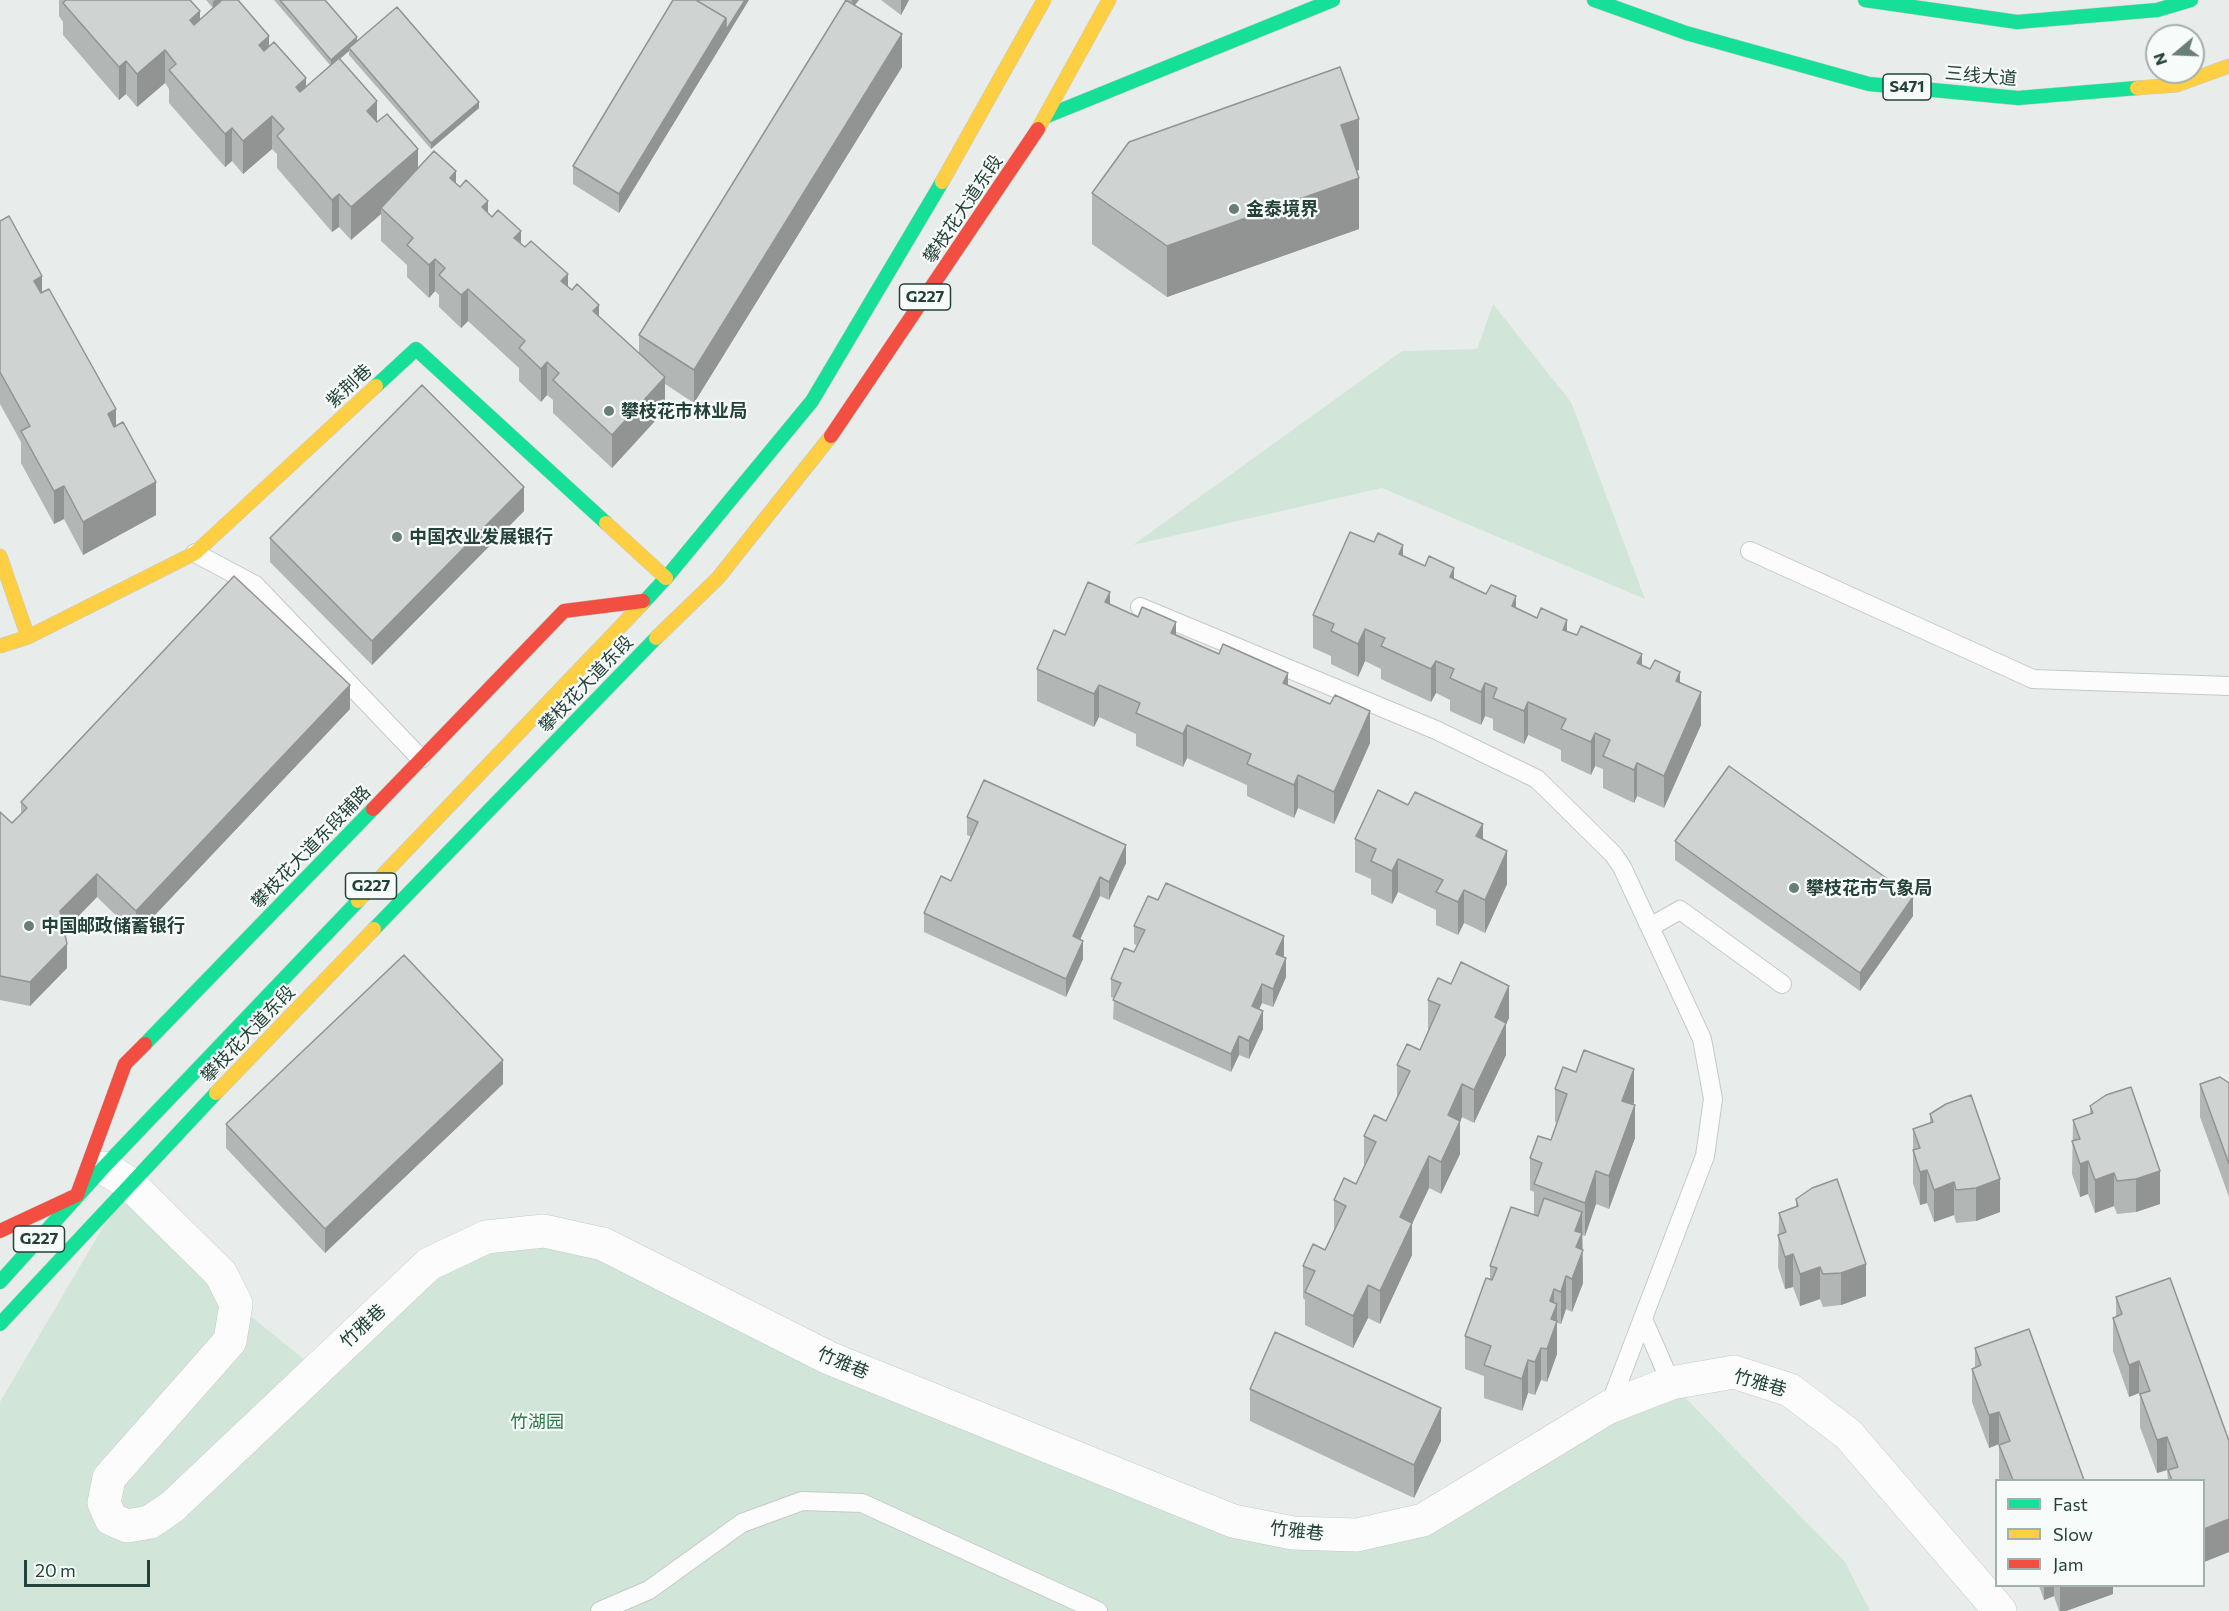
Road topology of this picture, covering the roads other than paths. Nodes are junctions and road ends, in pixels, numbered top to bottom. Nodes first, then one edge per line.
1 (1044, 0) edge
2 (1109, 0) edge
3 (1333, 0) edge
4 (1594, 0) edge
5 (1865, 0) edge
6 (2191, 0) edge
7 (2229, 66) edge
8 (1047, 116) junction
9 (1750, 551) dead end
10 (195, 553) junction
11 (0, 556) edge
12 (666, 578) junction
13 (643, 601) junction
14 (1140, 607) edge
15 (28, 638) junction
16 (0, 646) edge
17 (2229, 686) edge
18 (421, 759) junction
19 (1650, 927) junction
20 (1782, 984) dead end
21 (116, 1175) junction
22 (77, 1195) junction
23 (0, 1231) edge
24 (0, 1282) edge
25 (1643, 1319) junction
26 (0, 1324) edge
27 (1671, 1383) junction
28 (1609, 1407) junction
29 (600, 1611) edge
30 (1098, 1611) edge
31 (2000, 1611) edge

1 - 12 main road, 攀枝花大道东段 / G227
2 - 8 main road, 攀枝花大道东段 / G227
3 - 8 main road
4 - 7 main road, 三线大道 / S471
5 - 6 main road
8 - 21 main road, 攀枝花大道东段 / G227
9 - 17 lane
10 - 12 main road, 紫荆巷
10 - 15 main road, 紫荆巷
10 - 18 lane
11 - 15 main road
12 - 13 main road, 攀枝花大道东段 / G227
13 - 18 main road, 攀枝花大道东段辅路
13 - 21 main road, 攀枝花大道东段 / G227
14 - 19 lane
15 - 16 main road, 紫荆巷
18 - 22 main road, 攀枝花大道东段辅路
19 - 20 lane
19 - 25 lane
21 - 22 main road, 攀枝花大道东段 / G227
21 - 26 main road, 攀枝花大道东段 / G227
21 - 28 street, 竹雅巷
22 - 23 main road
22 - 24 main road, 攀枝花大道东段 / G227
25 - 27 lane
25 - 28 lane
27 - 28 street, 竹雅巷
27 - 31 street, 竹雅巷
29 - 30 lane

